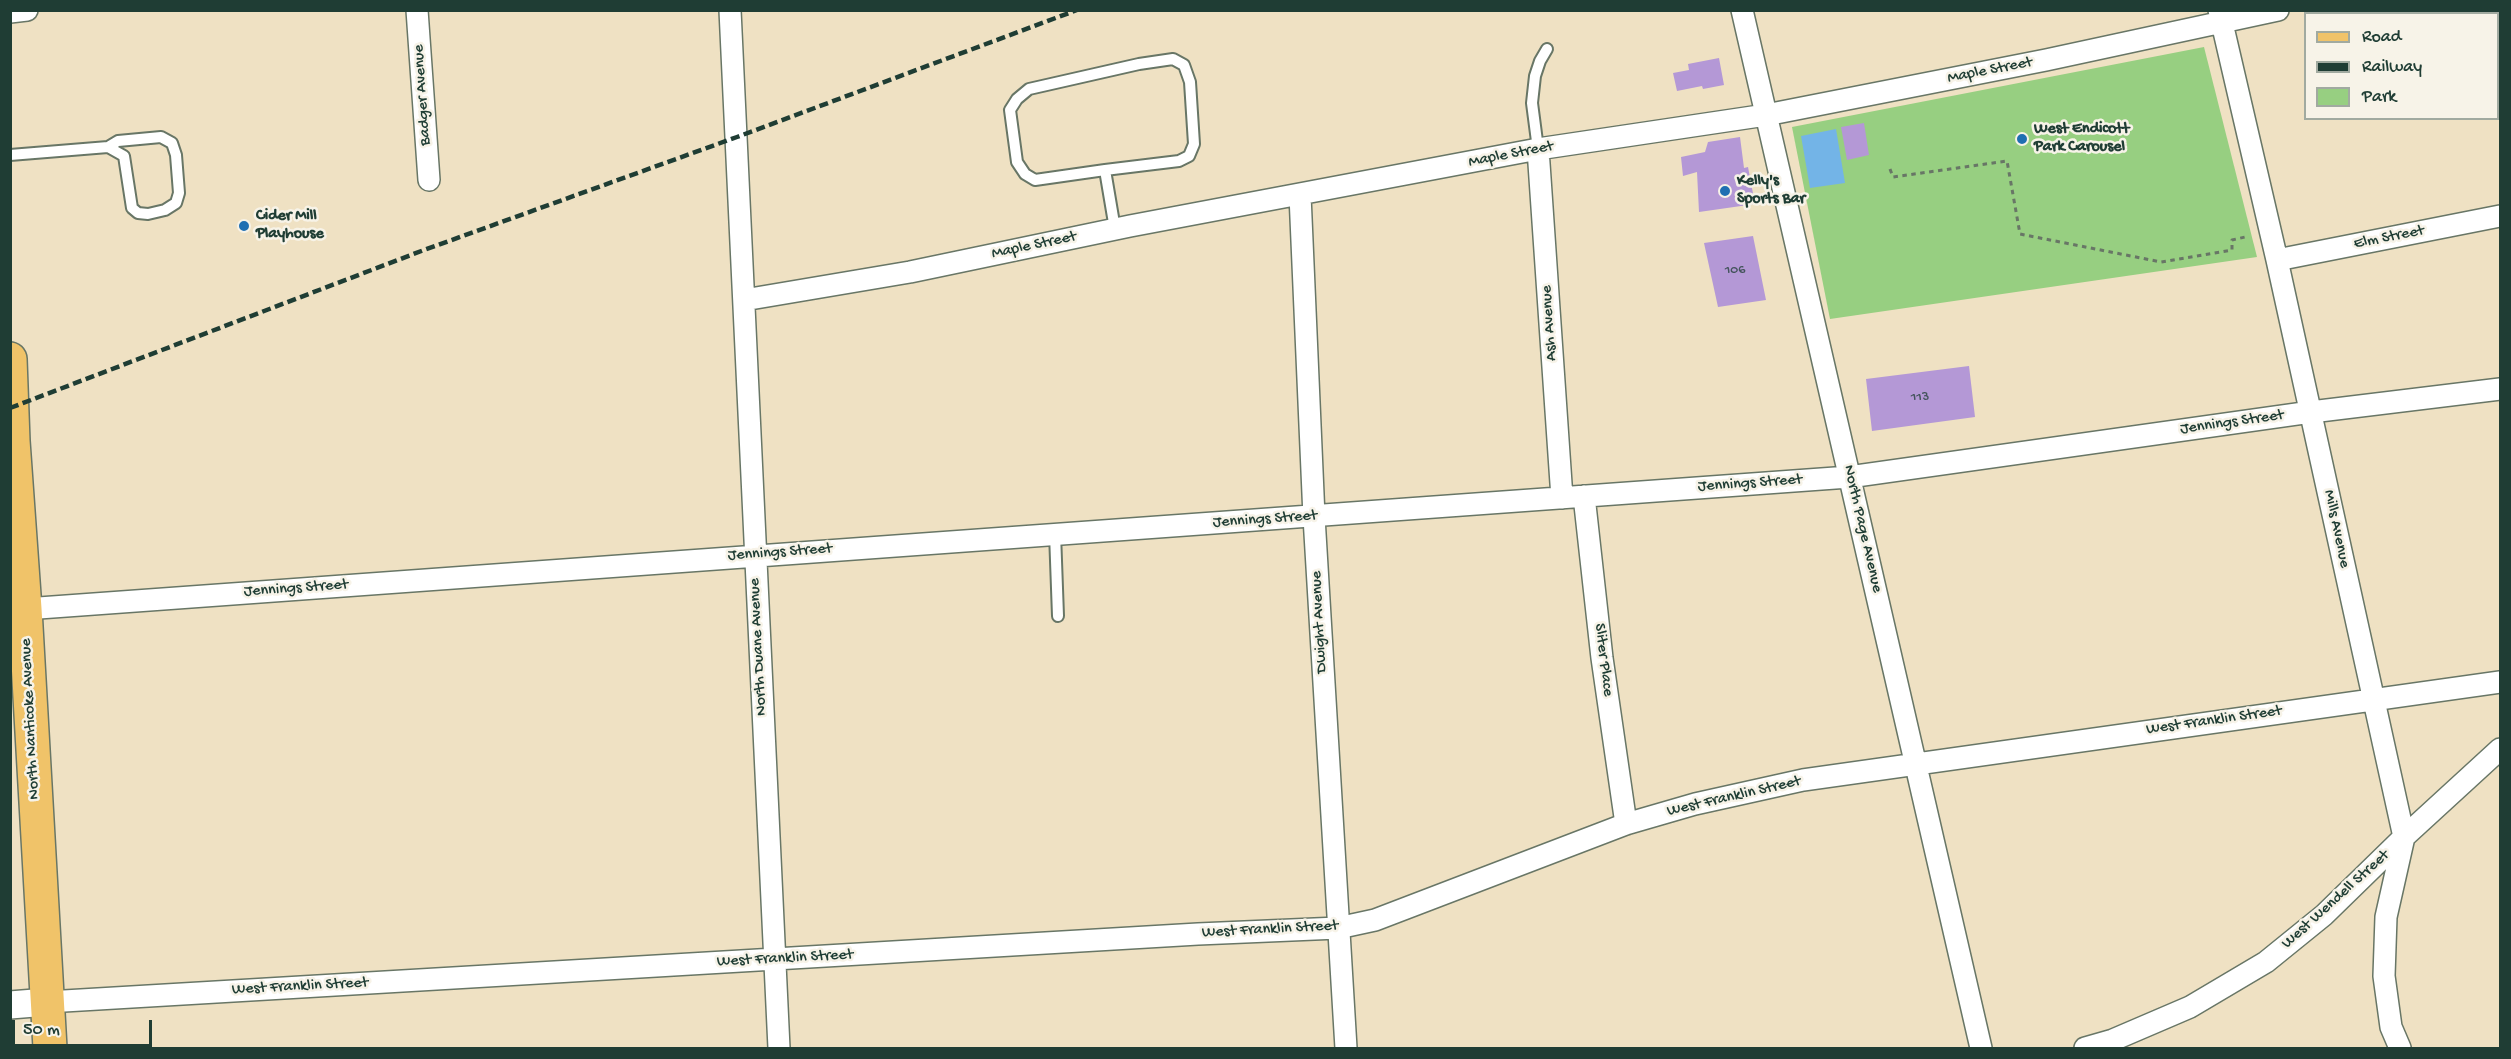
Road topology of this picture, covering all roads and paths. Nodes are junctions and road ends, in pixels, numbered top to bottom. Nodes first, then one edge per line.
1 (27, 10) edge
2 (417, 10) edge
3 (730, 10) edge
4 (1742, 10) edge
5 (2278, 10) edge
6 (10, 12) edge
7 (2220, 16) edge
8 (1547, 49) dead end
9 (1766, 115) junction
10 (108, 147) junction
11 (1538, 149) junction
12 (10, 155) edge
13 (1890, 169) dead end
14 (1105, 170) junction
15 (429, 180) dead end
16 (1300, 195) junction
17 (2500, 216) edge
18 (1115, 230) junction
19 (2245, 237) dead end
20 (2277, 260) junction
21 (744, 300) junction
22 (11, 374) edge
23 (2500, 389) edge
24 (2311, 412) junction
25 (1849, 477) junction
26 (1584, 496) junction
27 (1562, 498) junction
28 (1314, 517) junction
29 (1054, 533) junction
30 (754, 555) junction
31 (25, 609) junction
32 (1059, 616) dead end
33 (2500, 682) edge
34 (2373, 699) junction
35 (20, 702) edge
36 (2500, 749) edge
37 (1916, 763) junction
38 (1626, 824) junction
39 (2404, 837) junction
40 (1338, 928) junction
41 (774, 959) junction
42 (47, 1002) junction
43 (10, 1005) edge
44 (50, 1048) edge
45 (779, 1048) edge
46 (1346, 1048) edge
47 (1981, 1048) edge
48 (2085, 1048) edge
49 (2400, 1048) edge

1 - 6 street
2 - 15 street, Badger Avenue
3 - 21 street, North Duane Avenue
4 - 9 street, North Page Avenue
5 - 7 street, Maple Street
7 - 9 street, Maple Street
7 - 20 street, Mills Avenue
8 - 11 lane
9 - 11 street, Maple Street
9 - 25 street, North Page Avenue
10 - 10 lane
10 - 12 lane
11 - 16 street, Maple Street
11 - 27 street, Ash Avenue
13 - 19 path
14 - 14 lane
14 - 18 lane
16 - 18 street, Maple Street
16 - 28 street, Dwight Avenue
17 - 20 street, Elm Street
18 - 21 street, Maple Street
20 - 24 street, Mills Avenue
21 - 30 street, North Duane Avenue
22 - 31 main road, North Nanticoke Avenue
23 - 24 street, Jennings Street
24 - 25 street, Jennings Street
24 - 34 street, Mills Avenue
25 - 26 street, Jennings Street
25 - 37 street, North Page Avenue
26 - 27 street, Jennings Street
26 - 38 street, Sliter Place
27 - 28 street, Jennings Street
28 - 29 street, Jennings Street
28 - 40 street, Dwight Avenue
29 - 30 street, Jennings Street
29 - 32 lane
30 - 31 street, Jennings Street
30 - 41 street, North Duane Avenue
31 - 35 main road, North Nanticoke Avenue
33 - 34 street, West Franklin Street
34 - 37 street, West Franklin Street
34 - 39 street, Mills Avenue
35 - 42 main road, North Nanticoke Avenue
36 - 39 street, West Wendell Street
37 - 38 street, West Franklin Street
37 - 47 street, North Page Avenue
38 - 40 street, West Franklin Street
39 - 48 street, West Wendell Street
39 - 49 street, Mills Avenue
40 - 41 street, West Franklin Street
40 - 46 street, Dwight Avenue
41 - 42 street, West Franklin Street
41 - 45 street, North Duane Avenue
42 - 43 street
42 - 44 main road, North Nanticoke Avenue

